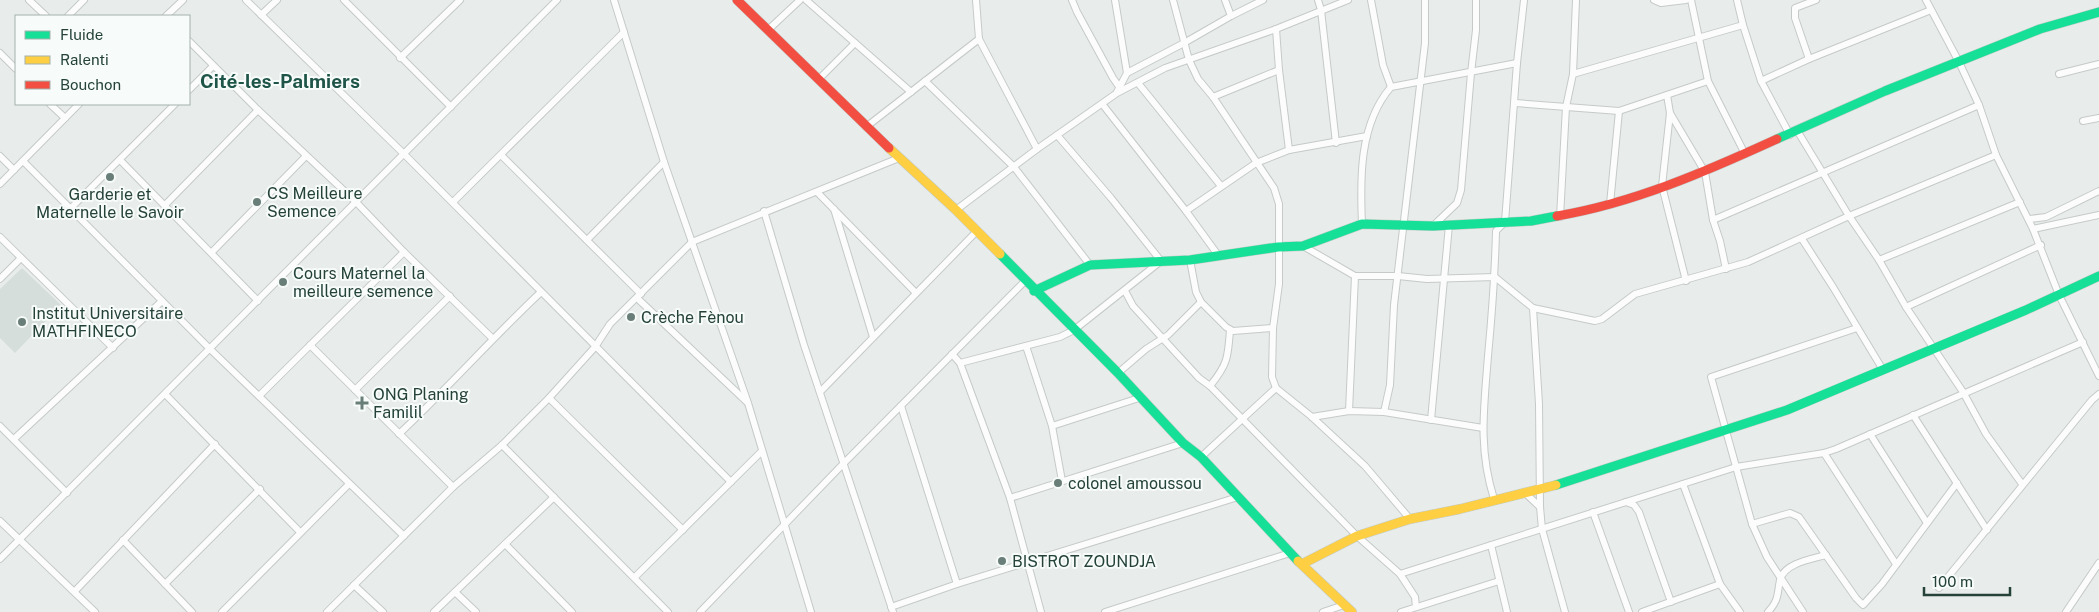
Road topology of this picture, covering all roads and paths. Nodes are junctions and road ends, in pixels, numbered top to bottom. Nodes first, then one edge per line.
1 (29, 0) edge
2 (84, 0) edge
3 (182, 0) edge
4 (246, 0) edge
5 (276, 0) edge
6 (344, 0) edge
7 (460, 0) edge
8 (558, 0) edge
9 (614, 0) edge
10 (737, 0) edge
11 (800, 0) edge
12 (806, 0) edge
13 (976, 0) edge
14 (1072, 0) edge
15 (1115, 0) edge
16 (1173, 0) edge
17 (1225, 0) edge
18 (1263, 0) edge
19 (1318, 0) edge
20 (1348, 0) edge
21 (1371, 0) edge
22 (1425, 0) edge
23 (1476, 0) edge
24 (1524, 0) edge
25 (1576, 0) edge
26 (1654, 0) edge
27 (1686, 0) edge
28 (1691, 0) edge
29 (1738, 0) edge
30 (1816, 0) edge
31 (1926, 0) edge
32 (1321, 10) junction
33 (1931, 10) junction
34 (2099, 12) edge
35 (261, 14) junction
36 (45, 15) edge
37 (69, 15) edge
38 (167, 15) edge
39 (1230, 16) junction
40 (1743, 25) junction
41 (1276, 29) junction
42 (768, 30) junction
43 (624, 32) junction
44 (1698, 37) junction
45 (980, 39) junction
46 (190, 42) edge
47 (856, 43) junction
48 (1184, 43) junction
49 (0, 53) edge
50 (400, 58) junction
51 (1809, 59) junction
52 (1188, 60) junction
53 (1959, 62) junction
54 (1517, 63) junction
55 (2099, 64) edge
56 (213, 66) junction
57 (15, 68) edge
58 (1278, 70) junction
59 (1471, 72) junction
60 (1127, 73) junction
61 (1573, 74) junction
62 (2059, 74) dead end
63 (819, 79) junction
64 (925, 81) junction
65 (1420, 81) junction
66 (1708, 81) junction
67 (1761, 81) junction
68 (1138, 83) junction
69 (1391, 87) junction
70 (190, 89) edge
71 (1118, 90) junction
72 (911, 92) junction
73 (1667, 95) junction
74 (1213, 97) junction
75 (1515, 103) junction
76 (1103, 104) junction
77 (51, 105) edge
78 (78, 105) edge
79 (174, 105) edge
80 (1978, 105) junction
81 (451, 107) junction
82 (1566, 107) junction
83 (258, 110) junction
84 (1619, 112) junction
85 (1670, 113) junction
86 (65, 118) junction
87 (2099, 118) edge
88 (2083, 121) dead end
89 (866, 126) junction
90 (1794, 133) junction
91 (1057, 135) junction
92 (1367, 136) junction
93 (1336, 143) junction
94 (1037, 149) junction
95 (1289, 150) junction
96 (404, 154) junction
97 (1745, 154) junction
98 (501, 155) junction
99 (1996, 155) junction
100 (0, 156) edge
101 (306, 156) junction
102 (899, 158) junction
103 (120, 160) junction
104 (23, 161) junction
105 (664, 162) junction
106 (1256, 162) junction
107 (1014, 167) junction
108 (14, 170) junction
109 (1704, 172) junction
110 (1822, 172) junction
111 (0, 184) edge
112 (1221, 186) junction
113 (1662, 186) junction
114 (2099, 191) edge
115 (817, 192) junction
116 (356, 202) junction
117 (453, 202) junction
118 (2020, 202) junction
119 (165, 204) junction
120 (1610, 204) junction
121 (834, 208) junction
122 (70, 209) junction
123 (956, 210) junction
124 (764, 211) junction
125 (1186, 211) junction
126 (2099, 215) edge
127 (1849, 216) junction
128 (1560, 217) junction
129 (2029, 219) junction
130 (1713, 220) junction
131 (1505, 222) junction
132 (1362, 224) junction
133 (1449, 225) junction
134 (1403, 226) junction
135 (1433, 226) junction
136 (2033, 229) junction
137 (976, 232) junction
138 (0, 237) edge
139 (1802, 239) junction
140 (586, 240) junction
141 (692, 242) junction
142 (2041, 245) junction
143 (1304, 246) junction
144 (1278, 247) junction
145 (212, 252) junction
146 (404, 252) junction
147 (1218, 256) junction
148 (21, 258) junction
149 (1190, 260) junction
150 (1879, 260) junction
151 (1161, 261) junction
152 (1090, 264) junction
153 (1726, 269) junction
154 (1355, 276) junction
155 (1398, 276) junction
156 (2099, 276) edge
157 (1494, 277) junction
158 (1444, 278) junction
159 (0, 279) edge
160 (1025, 281) junction
161 (1686, 281) junction
162 (1034, 291) junction
163 (1125, 291) junction
164 (541, 292) junction
165 (916, 293) junction
166 (2059, 295) junction
167 (450, 296) junction
168 (639, 296) junction
169 (162, 301) junction
170 (258, 301) junction
171 (1201, 302) junction
172 (1906, 307) junction
173 (1533, 308) junction
174 (1273, 328) junction
175 (1857, 328) junction
176 (1074, 330) junction
177 (1230, 330) junction
178 (873, 337) junction
179 (492, 338) junction
180 (1162, 339) junction
181 (2082, 342) junction
182 (310, 346) junction
183 (1026, 346) junction
184 (595, 347) junction
185 (113, 348) junction
186 (210, 349) junction
187 (1934, 349) junction
188 (952, 354) junction
189 (960, 363) junction
190 (1883, 370) junction
191 (1118, 374) junction
192 (2099, 376) edge
193 (1210, 386) junction
194 (1276, 388) junction
195 (354, 390) junction
196 (820, 392) junction
197 (1963, 392) junction
198 (166, 394) junction
199 (2099, 394) edge
200 (259, 396) junction
201 (549, 398) junction
202 (1139, 398) junction
203 (748, 403) junction
204 (901, 406) junction
205 (1350, 411) junction
206 (1384, 412) junction
207 (1913, 415) junction
208 (1312, 417) junction
209 (1243, 419) junction
210 (1431, 420) junction
211 (0, 426) edge
212 (1052, 426) junction
213 (1483, 428) junction
214 (1727, 430) junction
215 (399, 434) junction
216 (1870, 434) junction
217 (14, 439) junction
218 (1183, 443) junction
219 (215, 444) junction
220 (502, 445) junction
221 (761, 452) junction
222 (1824, 454) junction
223 (1201, 457) junction
224 (844, 463) junction
225 (1736, 467) junction
226 (731, 482) junction
227 (1062, 482) junction
228 (1957, 483) junction
229 (349, 484) junction
230 (1683, 484) junction
231 (2022, 484) junction
232 (453, 487) junction
233 (1540, 488) junction
234 (260, 489) junction
235 (1524, 492) junction
236 (67, 493) junction
237 (1238, 497) junction
238 (554, 498) junction
239 (1010, 498) junction
240 (1494, 499) junction
241 (1626, 502) junction
242 (1540, 507) junction
243 (1593, 512) junction
244 (1410, 519) junction
245 (0, 521) edge
246 (1927, 523) junction
247 (1752, 524) junction
248 (784, 526) junction
249 (1542, 529) junction
250 (683, 530) junction
251 (1987, 530) junction
252 (300, 532) junction
253 (404, 536) junction
254 (1357, 536) junction
255 (19, 540) junction
256 (123, 540) junction
257 (505, 544) junction
258 (1491, 545) junction
259 (1290, 553) junction
260 (1826, 555) junction
261 (0, 559) edge
262 (1028, 563) junction
263 (1302, 564) junction
264 (1896, 564) junction
265 (2098, 566) edge
266 (1400, 574) junction
267 (635, 577) junction
268 (1780, 578) junction
269 (1499, 581) junction
270 (165, 584) junction
271 (957, 584) junction
272 (1720, 584) junction
273 (354, 585) junction
274 (1939, 588) dead end
275 (75, 591) junction
276 (455, 592) junction
277 (1671, 602) junction
278 (1344, 605) junction
279 (1416, 607) junction
280 (892, 609) edge
281 (1109, 611) edge
282 (95, 612) edge
283 (192, 612) edge
284 (222, 612) edge
285 (327, 612) edge
286 (383, 612) edge
287 (434, 612) edge
288 (476, 612) edge
289 (572, 612) edge
290 (668, 612) edge
291 (700, 612) edge
292 (812, 612) edge
293 (1042, 612) edge
294 (1323, 612) edge
295 (1352, 612) edge
296 (1402, 612) edge
297 (1508, 612) edge
298 (1565, 612) edge
299 (1629, 612) edge
300 (1642, 612) edge
301 (1740, 612) edge
302 (1768, 612) edge
303 (1803, 612) edge
304 (2066, 612) edge

1 - 36 street
2 - 37 street
3 - 38 street
4 - 35 street
5 - 35 street
6 - 50 street
7 - 50 street
8 - 81 street
9 - 43 street
10 - 42 street
11 - 42 street
12 - 47 street
13 - 45 street
14 - 71 street
15 - 60 street
16 - 48 street
17 - 39 street
18 - 39 street
19 - 32 street
20 - 32 street
21 - 69 street
22 - 65 street
23 - 59 street
24 - 54 street
25 - 61 street
26 - 27 street
28 - 44 street
29 - 40 street
30 - 51 street
31 - 33 street
32 - 41 street
32 - 93 street
33 - 51 street
33 - 53 street
34 - 53 street
35 - 96 street
39 - 48 street
40 - 44 street
40 - 67 street
41 - 52 street
41 - 58 street
42 - 63 street
43 - 98 street
43 - 105 street
44 - 61 street
44 - 66 street
45 - 64 street
45 - 94 street
46 - 56 street
47 - 63 street
47 - 72 street
48 - 52 street
48 - 60 street
49 - 57 street
50 - 81 street
51 - 67 street
52 - 68 street
52 - 74 street
53 - 80 street
53 - 90 street
54 - 59 street
54 - 75 street
55 - 62 street
56 - 70 street
56 - 83 street
58 - 74 street
58 - 95 street
59 - 65 street
59 - 135 street
60 - 71 street
61 - 82 street
63 - 89 street
64 - 72 street
64 - 107 street
65 - 69 street
65 - 134 street
66 - 73 street
66 - 97 street
67 - 90 street
68 - 71 street
68 - 112 street
69 - 92 street
71 - 76 street
72 - 89 street
73 - 84 street
73 - 85 street
74 - 106 street
75 - 82 street
75 - 131 street
76 - 91 street
76 - 125 street
77 - 86 street
78 - 86 street
79 - 103 street
80 - 99 street
80 - 110 street
81 - 96 street
82 - 84 street
82 - 128 street
83 - 101 street
83 - 119 street
84 - 120 street
85 - 109 street
85 - 113 street
86 - 104 street
87 - 88 street
89 - 102 street
90 - 97 street
90 - 110 street
91 - 94 street
91 - 151 street
92 - 93 street
92 - 132 street
93 - 95 street
94 - 107 street
95 - 106 street
96 - 116 street
96 - 117 street
97 - 109 street
98 - 117 street
98 - 140 street
99 - 118 street
99 - 127 street
100 - 108 street
101 - 116 street
101 - 145 street
102 - 115 street
102 - 123 street
103 - 119 street
103 - 122 street
104 - 108 street
104 - 122 street
105 - 140 street
105 - 141 street
106 - 112 street
106 - 144 street
107 - 123 street
107 - 152 street
108 - 111 street
109 - 113 street
109 - 130 street
110 - 127 street
110 - 130 street
112 - 125 street
113 - 120 street
113 - 161 street
114 - 129 street
115 - 121 street
115 - 124 street
116 - 146 street
116 - 170 street
117 - 164 street
118 - 129 street
118 - 150 street
119 - 145 street
120 - 128 street
121 - 165 street
121 - 178 street
122 - 169 street
123 - 137 street
124 - 141 street
124 - 196 street
125 - 147 street
126 - 136 street
127 - 139 street
127 - 150 street
128 - 131 street
129 - 136 street
130 - 153 street
131 - 133 street
131 - 157 street
132 - 134 street
132 - 143 street
133 - 135 street
133 - 158 street
134 - 135 street
134 - 155 street
136 - 142 street
137 - 160 street
137 - 165 street
138 - 148 street
139 - 153 street
139 - 175 street
140 - 168 street
141 - 168 street
141 - 203 street
142 - 166 street
142 - 172 street
143 - 144 street
143 - 154 street
144 - 147 street
144 - 174 street
145 - 170 street
146 - 167 street
146 - 182 street
147 - 149 street
148 - 159 street
148 - 185 street
149 - 151 street
149 - 171 street
150 - 172 street
151 - 152 street
151 - 163 street
152 - 162 street
153 - 161 street
154 - 155 street
154 - 205 street
155 - 158 street
155 - 206 street
156 - 166 street
157 - 158 street
157 - 173 street
157 - 213 street
158 - 210 street
160 - 162 street
160 - 188 street
161 - 173 street
162 - 176 street
163 - 176 street
163 - 180 street
164 - 179 street
164 - 184 street
165 - 178 street
166 - 181 street
166 - 187 street
167 - 179 street
167 - 195 street
168 - 184 street
168 - 203 street
169 - 185 street
169 - 186 street
170 - 186 street
171 - 177 street
171 - 180 street
172 - 187 street
173 - 233 street
174 - 177 street
174 - 194 street
175 - 190 street
175 - 214 street
176 - 183 street
176 - 191 street
177 - 193 street
178 - 196 street
179 - 215 street
180 - 191 street
180 - 193 street
181 - 192 street
181 - 197 street
182 - 195 street
182 - 200 street
183 - 189 street
183 - 212 street
184 - 201 street
184 - 226 street
185 - 217 street
186 - 198 street
186 - 200 street
187 - 190 street
187 - 197 street
188 - 189 street
188 - 204 street
189 - 239 street
190 - 214 street
191 - 202 street
193 - 209 street
194 - 208 street
194 - 209 street
195 - 215 street
196 - 224 street
197 - 207 street
197 - 231 street
198 - 219 street
198 - 236 street
199 - 231 street
200 - 229 street
201 - 220 street
201 - 250 street
202 - 212 street
202 - 218 street
203 - 221 street
204 - 224 street
204 - 271 street
205 - 206 street
205 - 208 street
206 - 210 street
207 - 216 street
207 - 228 street
208 - 244 street
209 - 223 street
209 - 254 street
210 - 213 street
211 - 217 street
212 - 227 street
213 - 240 street
214 - 225 street
214 - 233 street
215 - 232 street
216 - 222 street
216 - 246 street
217 - 236 street
218 - 223 street
218 - 227 street
219 - 234 street
219 - 256 street
220 - 232 street
220 - 238 street
221 - 226 street
221 - 248 street
222 - 225 street
222 - 264 street
223 - 237 street
224 - 248 street
224 - 280 street
225 - 230 street
225 - 247 street
226 - 250 street
227 - 239 street
228 - 246 street
228 - 251 street
229 - 252 street
229 - 253 street
230 - 241 street
230 - 272 street
231 - 251 street
232 - 253 street
233 - 235 street
233 - 242 street
234 - 252 street
234 - 270 street
235 - 240 street
235 - 242 street
236 - 255 street
237 - 259 street
237 - 262 street
238 - 257 street
238 - 267 street
239 - 262 street
240 - 244 street
241 - 243 street
241 - 277 street
242 - 249 street
243 - 249 street
243 - 299 street
244 - 254 street
245 - 255 street
246 - 264 street
247 - 260 street
247 - 268 street
248 - 291 street
248 - 292 street
249 - 258 street
249 - 298 street
250 - 267 street
251 - 274 street
252 - 284 street
253 - 273 street
254 - 263 street
254 - 266 street
255 - 261 street
255 - 275 street
256 - 270 street
256 - 275 street
257 - 276 street
257 - 289 street
258 - 266 street
258 - 269 street
259 - 263 street
259 - 281 street
260 - 264 street
260 - 268 street
262 - 271 street
262 - 293 street
263 - 278 street
265 - 304 street
266 - 279 street
267 - 290 street
268 - 302 street
268 - 303 street
269 - 279 street
269 - 297 street
270 - 283 street
271 - 280 street
272 - 277 street
272 - 301 street
273 - 285 street
273 - 286 street
275 - 282 street
276 - 287 street
276 - 288 street
277 - 300 street
278 - 294 street
278 - 295 street
279 - 296 street

